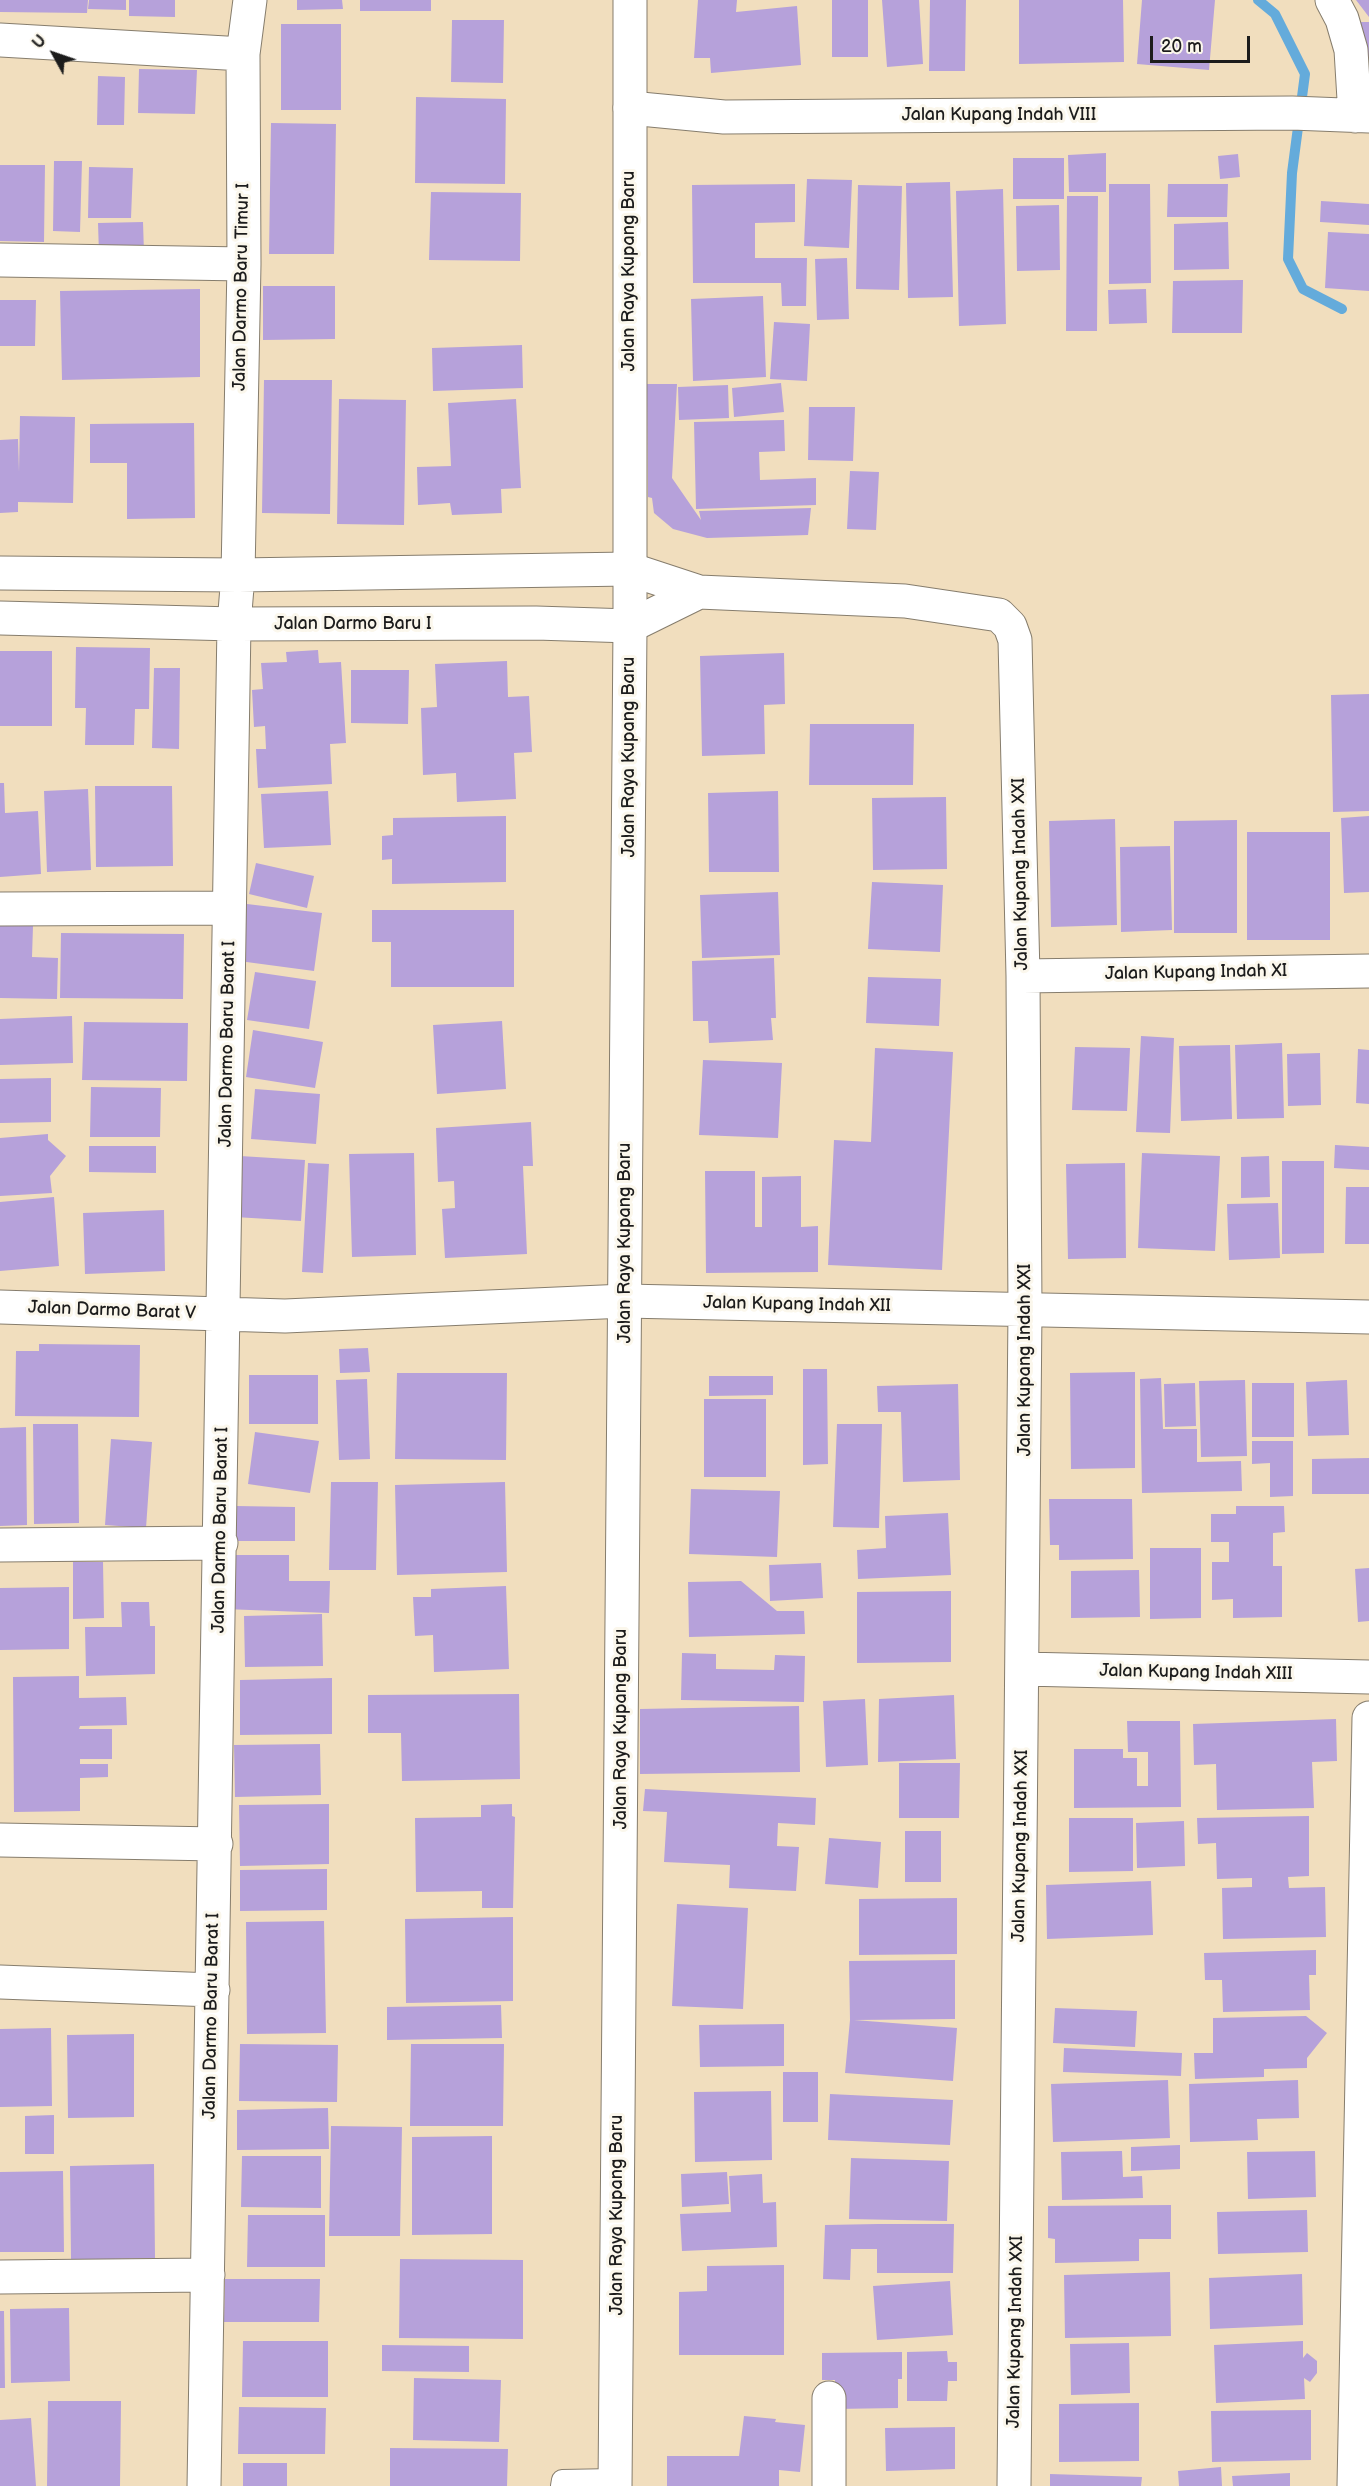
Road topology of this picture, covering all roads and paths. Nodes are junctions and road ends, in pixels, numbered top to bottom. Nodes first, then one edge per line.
1 (250, 0) edge
2 (630, 0) edge
3 (1332, 0) edge
4 (0, 40) edge
5 (243, 54) junction
6 (630, 108) junction
7 (1362, 116) edge
8 (0, 260) edge
9 (244, 264) junction
10 (628, 569) junction
11 (0, 573) edge
12 (238, 575) junction
13 (699, 592) junction
14 (0, 618) edge
15 (234, 624) junction
16 (630, 626) junction
17 (229, 908) junction
18 (0, 909) edge
19 (1369, 971) edge
20 (1023, 976) junction
21 (625, 1301) junction
22 (0, 1307) edge
23 (1025, 1310) junction
24 (225, 1314) junction
25 (1369, 1317) edge
26 (221, 1543) junction
27 (0, 1545) edge
28 (1023, 1669) junction
29 (1369, 1677) edge
30 (1369, 1718) edge
31 (0, 1840) edge
32 (216, 1844) junction
33 (0, 1982) edge
34 (213, 1990) junction
35 (208, 2275) junction
36 (0, 2277) edge
37 (830, 2398) dead end
38 (615, 2483) edge
39 (204, 2486) edge
40 (561, 2486) edge
41 (829, 2486) edge
42 (1014, 2486) edge
43 (1354, 2486) edge

1 - 5 street, Jalan Darmo Baru Timur I
2 - 6 street, Jalan Raya Kupang Baru
3 - 7 street
4 - 5 street
5 - 9 street, Jalan Darmo Baru Timur I
6 - 7 street, Jalan Kupang Indah VIII
6 - 10 street, Jalan Raya Kupang Baru
8 - 9 street
9 - 12 street, Jalan Darmo Baru Timur I
10 - 12 street
10 - 13 street, Jalan Kupang Indah XXI
10 - 16 street, Jalan Raya Kupang Baru
11 - 12 street
12 - 15 street, Jalan Darmo Baru Barat I
13 - 16 street, Jalan Darmo Baru I
13 - 20 street, Jalan Kupang Indah XXI
14 - 15 street, Jalan Darmo Baru I
15 - 16 street, Jalan Darmo Baru I
15 - 17 street, Jalan Darmo Baru Barat I
16 - 21 street, Jalan Raya Kupang Baru
17 - 18 street
17 - 24 street, Jalan Darmo Baru Barat I
19 - 20 street, Jalan Kupang Indah XI
20 - 23 street, Jalan Kupang Indah XXI
21 - 23 street, Jalan Kupang Indah XII
21 - 24 street, Jalan Kupang Indah XII
21 - 38 street, Jalan Raya Kupang Baru
22 - 24 street, Jalan Darmo Barat V
23 - 25 street, Jalan Kupang Indah XII
23 - 28 street, Jalan Kupang Indah XXI
24 - 26 street, Jalan Darmo Baru Barat I
26 - 27 street
26 - 32 street, Jalan Darmo Baru Barat I
28 - 29 street, Jalan Kupang Indah XIII
28 - 42 street, Jalan Kupang Indah XXI
30 - 43 street
31 - 32 street
32 - 34 street, Jalan Darmo Baru Barat I
33 - 34 street
34 - 35 street, Jalan Darmo Baru Barat I
35 - 36 street
35 - 39 street, Jalan Darmo Baru Barat I
37 - 41 street
38 - 40 lane

